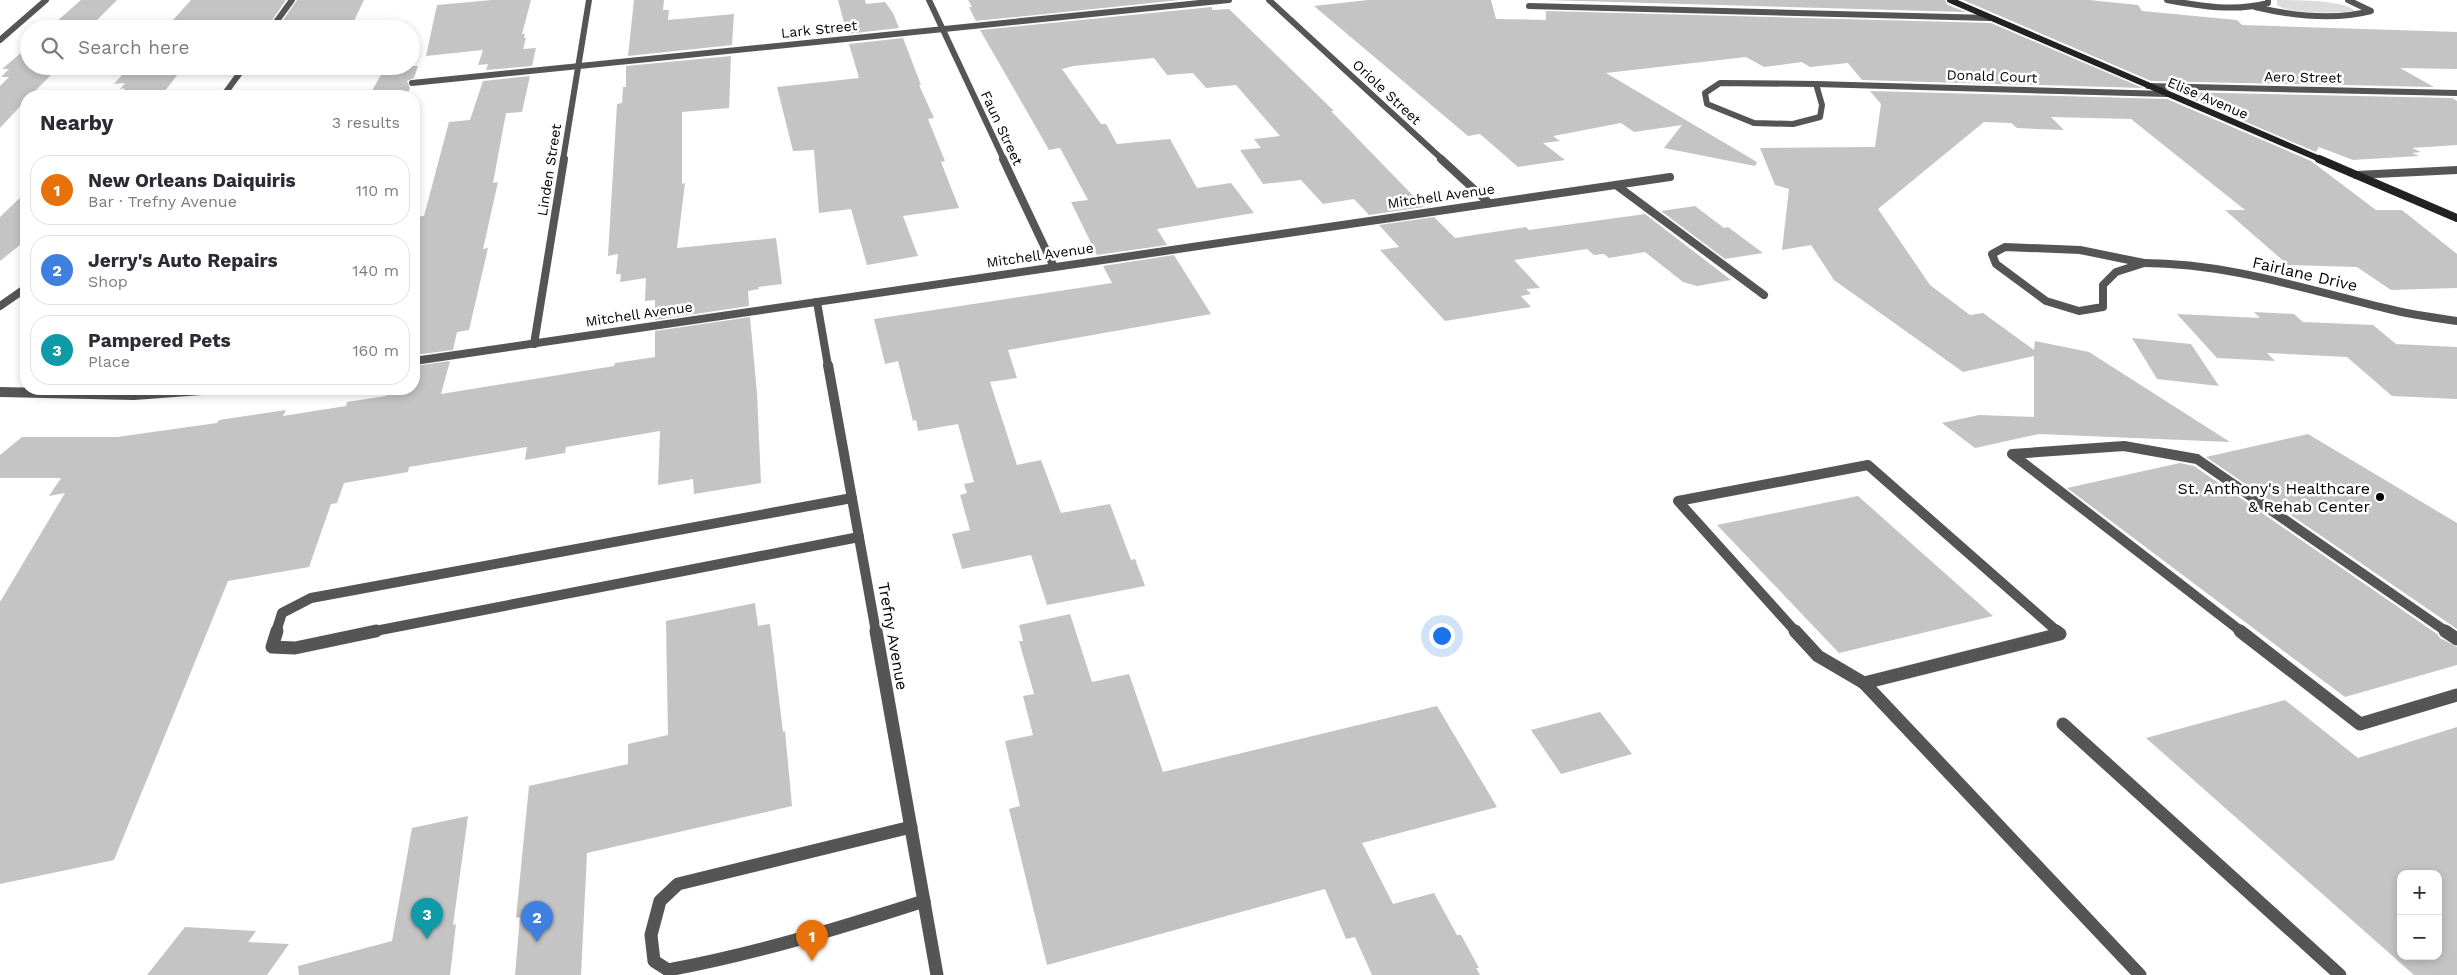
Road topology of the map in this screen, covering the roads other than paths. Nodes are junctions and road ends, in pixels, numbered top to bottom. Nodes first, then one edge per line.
1 (46, 0) edge
2 (292, 0) edge
3 (589, 0) edge
4 (929, 0) edge
5 (1229, 0) edge
6 (1269, 0) edge
7 (1950, 0) edge
8 (2167, 0) edge
9 (2268, 0) edge
10 (2348, 0) edge
11 (1529, 6) dead end
12 (2255, 7) junction
13 (1990, 18) junction
14 (23, 20) edge
15 (278, 20) edge
16 (20, 23) edge
17 (941, 29) junction
18 (0, 40) edge
19 (579, 66) junction
20 (238, 75) edge
21 (412, 83) dead end
22 (1816, 84) junction
23 (2148, 86) junction
24 (227, 90) edge
25 (2457, 93) edge
26 (2167, 94) junction
27 (2457, 170) edge
28 (2356, 175) junction
29 (1670, 177) dead end
30 (1616, 185) junction
31 (1489, 203) junction
32 (2457, 218) edge
33 (2144, 263) junction
34 (1054, 267) junction
35 (20, 292) edge
36 (1764, 295) dead end
37 (817, 302) junction
38 (0, 306) edge
39 (2457, 321) edge
40 (534, 344) junction
41 (420, 360) edge
42 (0, 392) edge
43 (20, 393) edge
44 (852, 498) junction
45 (859, 536) junction
46 (2457, 639) edge
47 (1864, 683) junction
48 (2457, 695) edge
49 (2063, 724) dead end
50 (911, 827) junction
51 (924, 901) junction
52 (937, 975) edge
53 (2140, 975) edge
54 (2340, 975) edge

1 - 14 street
2 - 15 street
3 - 19 street, Linden Street
4 - 17 street, Faun Street
5 - 17 street, Lark Street
6 - 31 street, Oriole Street
7 - 13 street, Elise Avenue
8 - 12 street
9 - 12 street
10 - 12 street
11 - 13 street
13 - 23 street, Elise Avenue
16 - 18 street
17 - 19 street, Lark Street
17 - 34 street, Faun Street
19 - 21 street, Lark Street
19 - 40 street, Linden Street
20 - 24 street
22 - 22 street, Donald Court
22 - 26 street, Donald Court
23 - 25 street, Aero Street
23 - 26 street, Elise Avenue
26 - 28 street, Elise Avenue
27 - 28 street
28 - 32 street, Elise Avenue
29 - 30 street, Mitchell Avenue
30 - 31 street, Mitchell Avenue
30 - 36 street
31 - 34 street, Mitchell Avenue
33 - 33 street, Fairlane Drive
33 - 39 street, Fairlane Drive
34 - 37 street, Mitchell Avenue
35 - 38 street
37 - 40 street, Mitchell Avenue
37 - 44 street, Trefny Avenue
40 - 41 street, Mitchell Avenue
42 - 43 street
44 - 45 street, Trefny Avenue
44 - 45 street
45 - 50 street, Trefny Avenue
46 - 48 street
47 - 47 street
47 - 53 street
49 - 54 street
50 - 51 street, Trefny Avenue
50 - 51 street
51 - 52 street, Trefny Avenue

